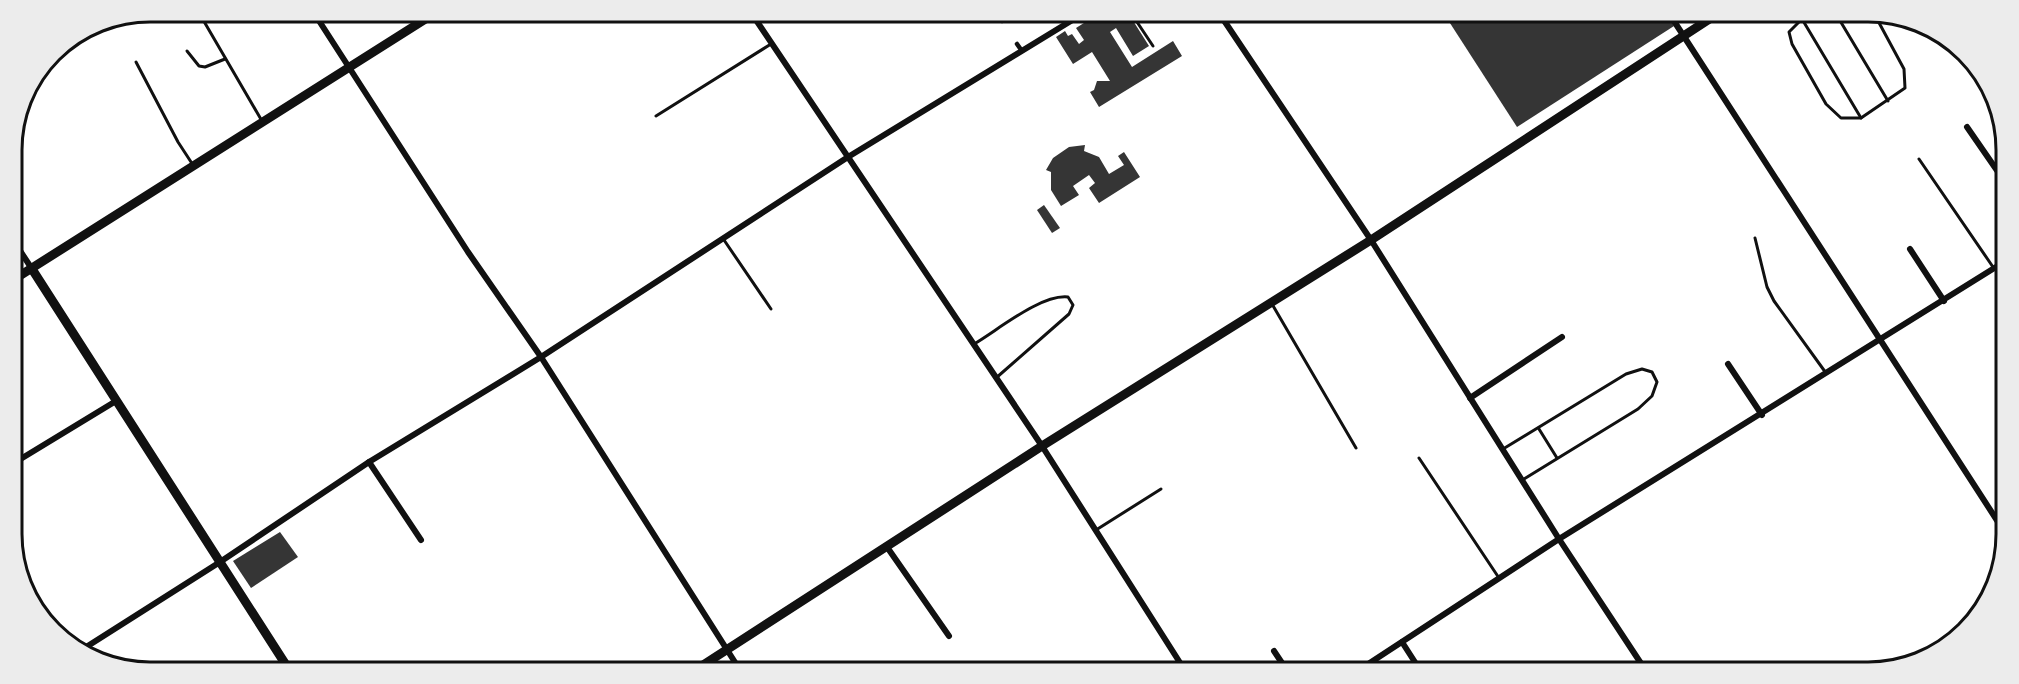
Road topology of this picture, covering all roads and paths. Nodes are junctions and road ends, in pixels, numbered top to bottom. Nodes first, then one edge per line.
1 (204, 22) edge
2 (320, 22) edge
3 (421, 22) edge
4 (757, 22) edge
5 (1070, 22) edge
6 (1137, 22) edge
7 (1225, 22) edge
8 (1675, 22) edge
9 (1704, 22) edge
10 (1798, 22) edge
11 (1804, 22) edge
12 (1841, 22) edge
13 (1879, 23) edge
14 (1683, 35) junction
15 (771, 44) junction
16 (1017, 44) dead end
17 (1153, 46) dead end
18 (187, 51) dead end
19 (1022, 51) junction
20 (225, 59) junction
21 (136, 62) dead end
22 (350, 68) junction
23 (1888, 101) junction
24 (656, 116) dead end
25 (1861, 118) junction
26 (262, 123) junction
27 (1967, 127) dead end
28 (848, 157) junction
29 (1919, 159) dead end
30 (194, 166) junction
31 (1996, 169) edge
32 (723, 238) junction
33 (1755, 238) dead end
34 (1371, 240) junction
35 (1910, 249) dead end
36 (23, 254) edge
37 (32, 268) junction
38 (1994, 269) joint
39 (23, 274) edge
40 (1944, 301) junction
41 (1271, 303) junction
42 (771, 309) dead end
43 (1562, 337) dead end
44 (1882, 340) junction
45 (974, 345) junction
46 (541, 357) junction
47 (1728, 364) dead end
48 (1827, 375) junction
49 (996, 378) junction
50 (1470, 398) junction
51 (116, 401) junction
52 (1762, 415) junction
53 (1538, 428) junction
54 (1042, 446) junction
55 (1356, 448) dead end
56 (1503, 450) junction
57 (22, 458) edge
58 (1419, 458) dead end
59 (1557, 458) junction
60 (369, 462) junction
61 (1522, 480) junction
62 (1161, 489) dead end
63 (1996, 517) edge
64 (1096, 530) junction
65 (1559, 539) junction
66 (420, 540) dead end
67 (887, 547) junction
68 (220, 562) junction
69 (1500, 578) junction
70 (949, 636) dead end
71 (1402, 642) junction
72 (89, 645) edge
73 (727, 650) junction
74 (1274, 651) dead end
75 (1179, 661) edge
76 (1281, 661) edge
77 (1372, 661) edge
78 (1414, 661) edge
79 (1639, 661) edge
80 (284, 662) edge
81 (708, 662) edge
82 (735, 662) edge

1 - 20 lane
2 - 22 street
3 - 22 main road
4 - 15 street
5 - 19 street
6 - 17 lane
7 - 34 street
8 - 14 street
9 - 14 main road
10 - 25 lane
11 - 25 lane
12 - 23 lane
13 - 23 lane
14 - 34 main road
14 - 44 street
15 - 24 lane
15 - 28 street
16 - 19 street
18 - 20 lane
19 - 28 street
20 - 26 lane
21 - 30 lane
22 - 26 main road
22 - 46 street
23 - 25 lane
26 - 30 main road
27 - 31 street
28 - 32 street
28 - 45 street
29 - 38 lane
30 - 37 main road
32 - 42 lane
32 - 46 street
33 - 48 lane
34 - 41 main road
34 - 50 street
35 - 40 street
36 - 37 street
37 - 39 main road
37 - 51 main road
38 - 40 street
40 - 44 street
41 - 54 main road
41 - 55 lane
43 - 50 street
44 - 48 street
44 - 63 street
45 - 49 street
45 - 49 lane
46 - 60 street
46 - 73 street
47 - 52 street
48 - 52 street
49 - 54 street
50 - 56 street
51 - 57 street
51 - 68 main road
52 - 65 street
53 - 56 lane
53 - 59 lane
53 - 59 lane
54 - 64 street
54 - 67 main road
56 - 61 street
58 - 69 lane
59 - 61 lane
60 - 66 street
60 - 68 street
61 - 65 street
62 - 64 lane
64 - 75 street
65 - 69 street
65 - 79 street
67 - 70 street
67 - 73 main road
68 - 72 street
68 - 80 main road
69 - 71 street
71 - 77 street
71 - 78 street
73 - 81 main road
73 - 82 street
74 - 76 street

